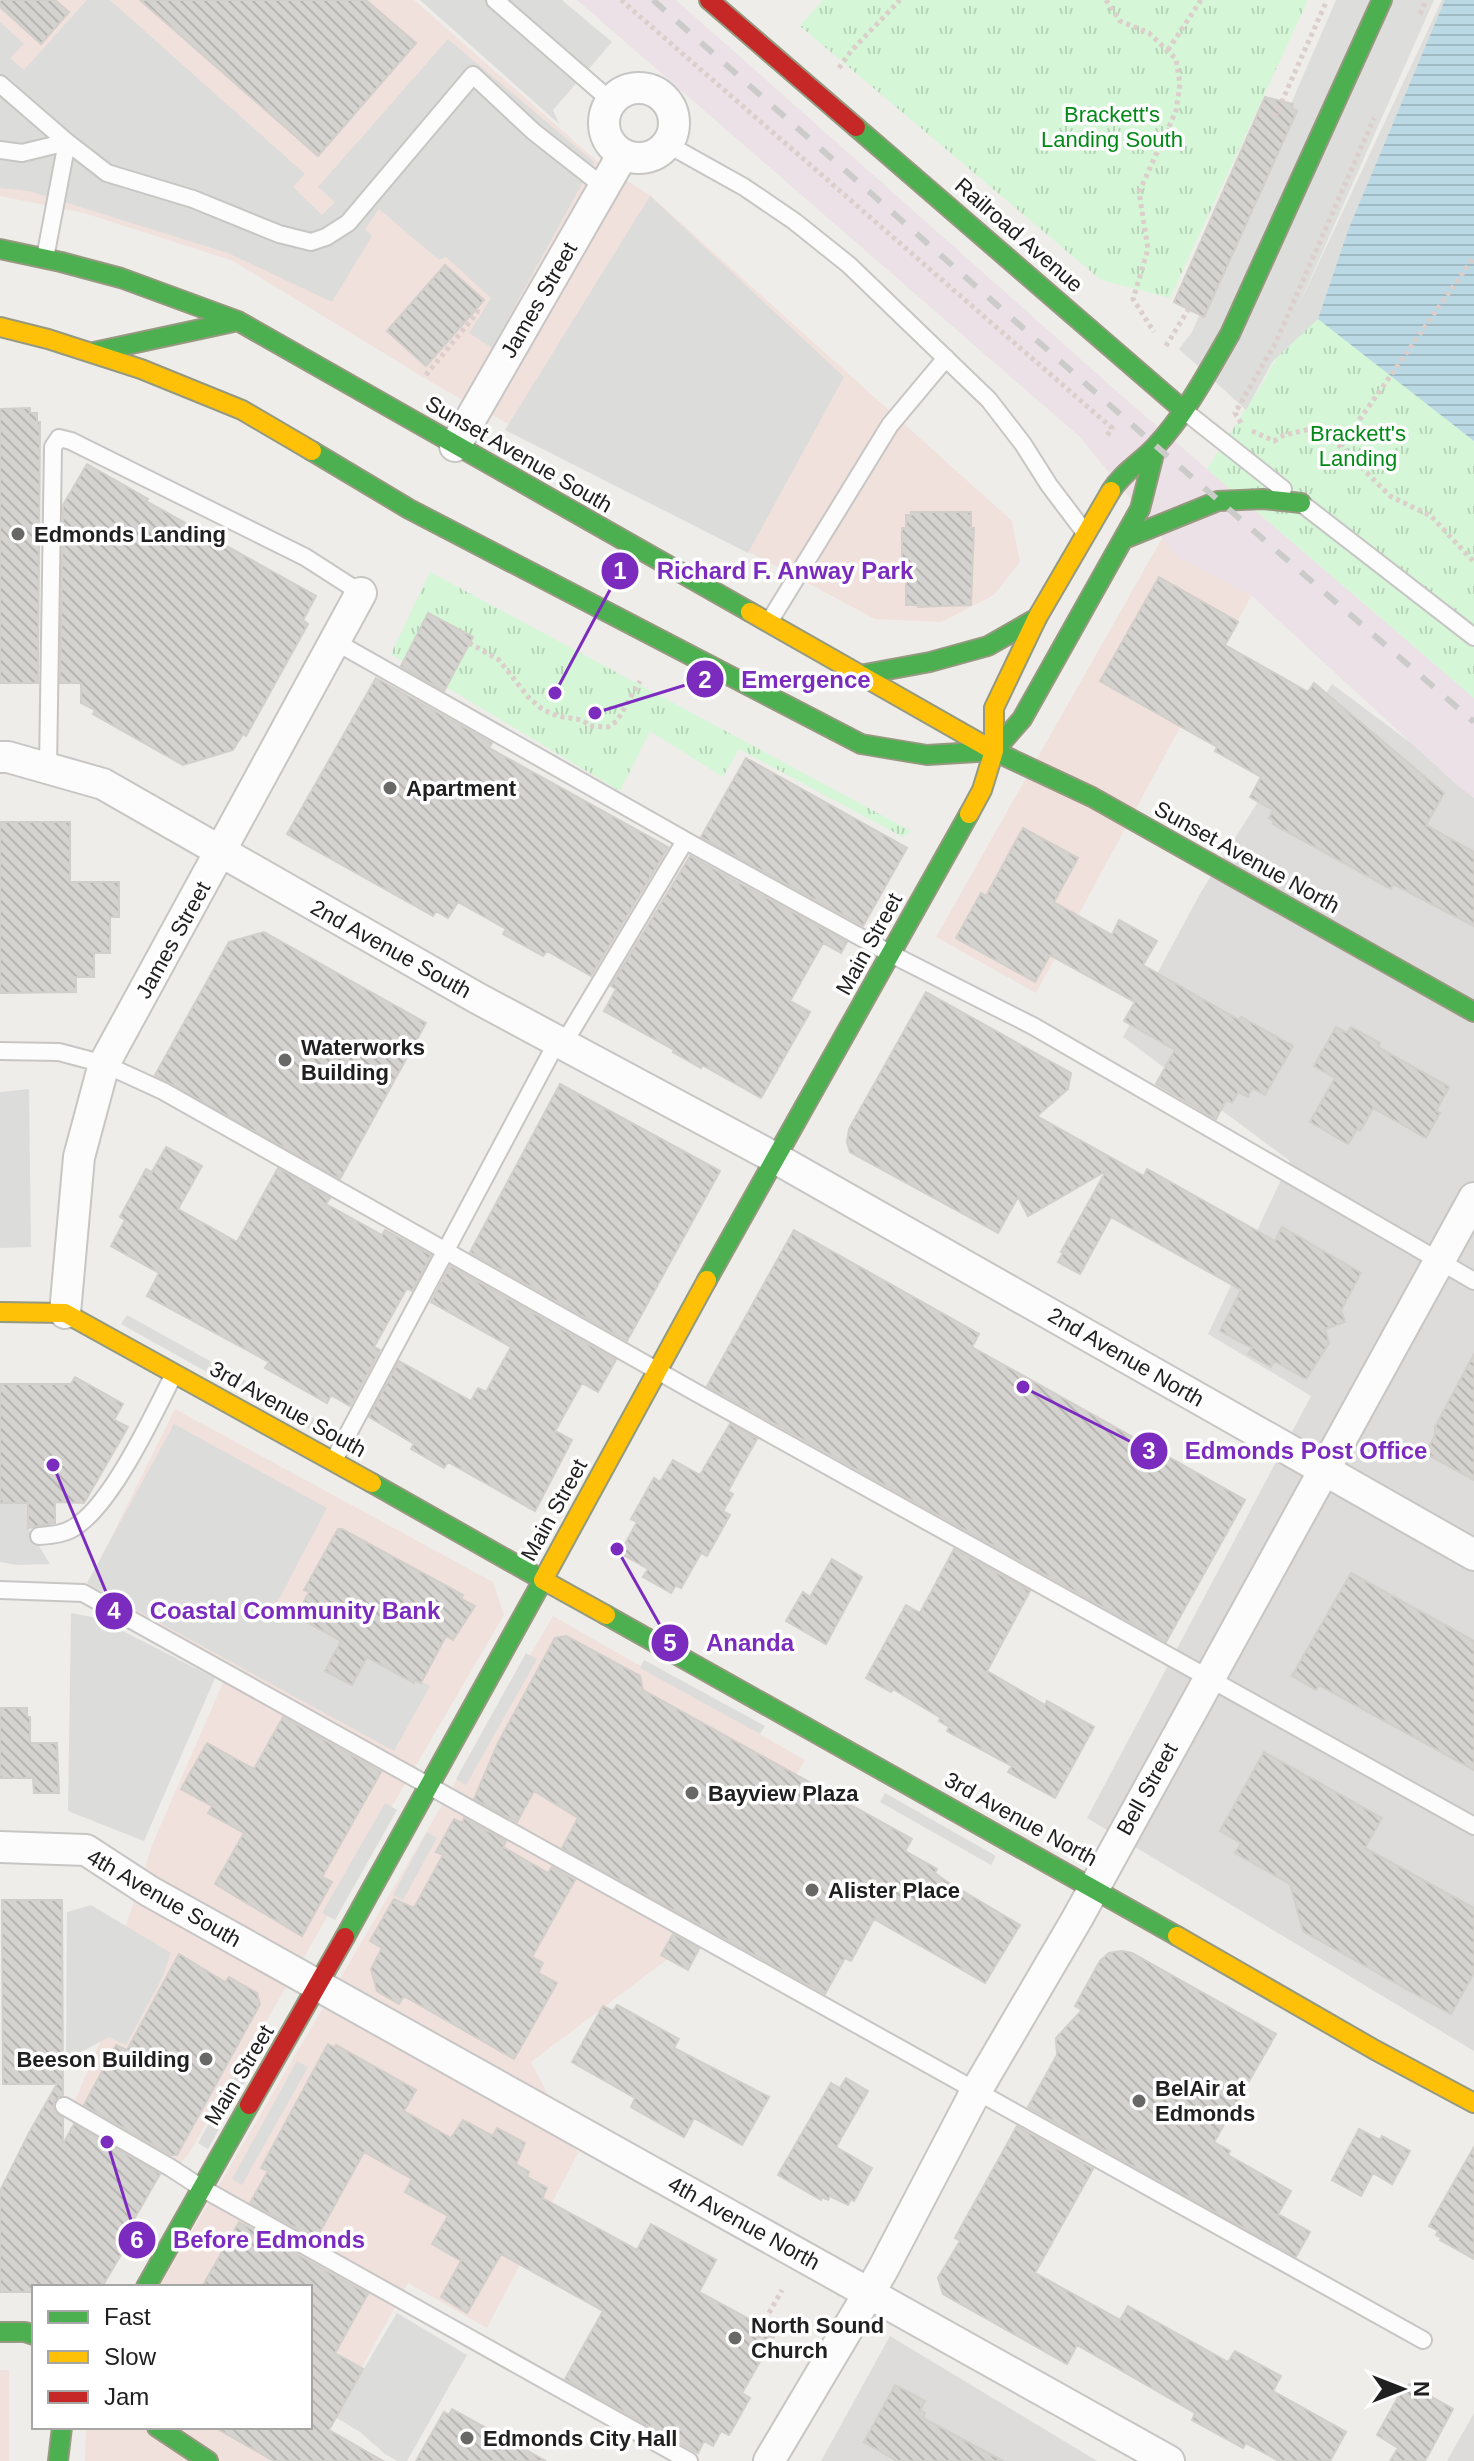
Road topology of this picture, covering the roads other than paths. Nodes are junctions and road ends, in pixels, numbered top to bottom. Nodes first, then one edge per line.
1 (495, 0) edge
2 (709, 0) edge
3 (1382, 0) edge
4 (0, 84) edge
5 (611, 101) junction
6 (67, 142) junction
7 (667, 144) junction
8 (0, 150) edge
9 (623, 154) junction
10 (604, 187) junction
11 (0, 249) edge
12 (45, 258) junction
13 (238, 321) junction
14 (0, 327) edge
15 (92, 352) junction
16 (946, 358) junction
17 (1182, 409) junction
18 (455, 446) junction
19 (1156, 446) junction
20 (1301, 503) junction
21 (1086, 535) junction
22 (1124, 539) junction
23 (361, 593) joint
24 (1037, 618) junction
25 (768, 624) junction
26 (1474, 637) edge
27 (336, 642) junction
28 (860, 675) junction
29 (994, 751) junction
30 (0, 757) edge
31 (48, 768) junction
32 (688, 842) junction
33 (221, 853) junction
34 (891, 954) junction
35 (1474, 1012) edge
36 (561, 1042) junction
37 (0, 1051) edge
38 (104, 1064) junction
39 (777, 1159) junction
40 (1474, 1198) edge
41 (445, 1251) junction
42 (1438, 1261) junction
43 (1474, 1281) edge
44 (0, 1312) edge
45 (65, 1313) junction
46 (657, 1370) junction
47 (174, 1373) junction
48 (333, 1462) junction
49 (1324, 1469) junction
50 (39, 1536) dead end
51 (1474, 1555) edge
52 (543, 1580) junction
53 (0, 1590) edge
54 (1208, 1678) junction
55 (429, 1785) junction
56 (1474, 1826) edge
57 (0, 1847) edge
58 (1093, 1887) junction
59 (318, 1985) junction
60 (975, 2093) junction
61 (1474, 2103) edge
62 (64, 2106) dead end
63 (200, 2187) junction
64 (147, 2285) edge
65 (869, 2294) junction
66 (0, 2332) edge
67 (32, 2334) edge
68 (1423, 2340) dead end
69 (62, 2429) edge
70 (160, 2429) edge
71 (670, 2456) edge
72 (58, 2461) edge
73 (208, 2461) edge
74 (689, 2461) edge
75 (769, 2461) edge
76 (1169, 2461) edge

1 - 5 lane
2 - 17 main road, Railroad Avenue
3 - 17 main road, Main Street
4 - 6 lane
5 - 7 street
5 - 9 street
6 - 8 lane
6 - 10 lane
6 - 12 lane
7 - 9 street
7 - 16 lane
9 - 10 street, James Street
10 - 18 street, James Street
11 - 12 main road, Sunset Avenue South
12 - 13 main road, Sunset Avenue South
13 - 15 main road
13 - 18 main road, Sunset Avenue South
14 - 15 main road
15 - 29 main road
16 - 21 lane
16 - 25 lane
17 - 19 main road, Main Street
17 - 20 lane, Railroad Avenue
18 - 25 main road, Sunset Avenue South
19 - 21 main road, Main Street
19 - 22 main road, Main Street
20 - 22 main road
20 - 26 lane, Railroad Avenue
21 - 24 main road, Main Street
22 - 29 main road, Main Street
23 - 27 street, James Street
23 - 31 lane
24 - 28 main road
24 - 29 main road, Main Street
25 - 28 main road, Sunset Avenue South
27 - 32 lane
27 - 33 street, James Street
28 - 29 main road, Sunset Avenue South
29 - 34 main road, Main Street
29 - 35 main road, Sunset Avenue North
30 - 31 street, 2nd Avenue South
31 - 33 street, 2nd Avenue South
32 - 34 lane
32 - 36 lane
33 - 36 street, 2nd Avenue South
33 - 38 street, James Street
34 - 39 main road, Main Street
34 - 42 lane
36 - 39 street, 2nd Avenue South
36 - 41 lane
37 - 38 lane
38 - 41 lane
38 - 45 street, James Street
39 - 46 main road, Main Street
39 - 49 street, 2nd Avenue North
40 - 42 street, Bell Street
41 - 46 lane
41 - 48 lane
42 - 43 lane
42 - 49 street, Bell Street
44 - 45 main road, 3rd Avenue South
45 - 47 main road, 3rd Avenue South
46 - 52 main road, Main Street
46 - 54 lane
47 - 48 main road, 3rd Avenue South
47 - 50 lane
48 - 52 main road, 3rd Avenue South
49 - 51 street, 2nd Avenue North
49 - 54 street, Bell Street
52 - 55 main road, Main Street
52 - 58 main road, 3rd Avenue North
53 - 55 lane
54 - 56 lane
54 - 58 street, Bell Street
55 - 59 main road, Main Street
55 - 60 lane
57 - 59 street, 4th Avenue South
58 - 60 street, Bell Street
58 - 61 main road, 3rd Avenue North
59 - 63 main road, Main Street
59 - 65 street, 4th Avenue North
60 - 65 street, Bell Street
60 - 68 lane
62 - 63 lane
63 - 64 main road, Main Street
63 - 71 lane
65 - 75 street, Bell Street
65 - 76 street, 4th Avenue North
66 - 67 main road
69 - 72 main road
70 - 73 main road
71 - 74 lane

